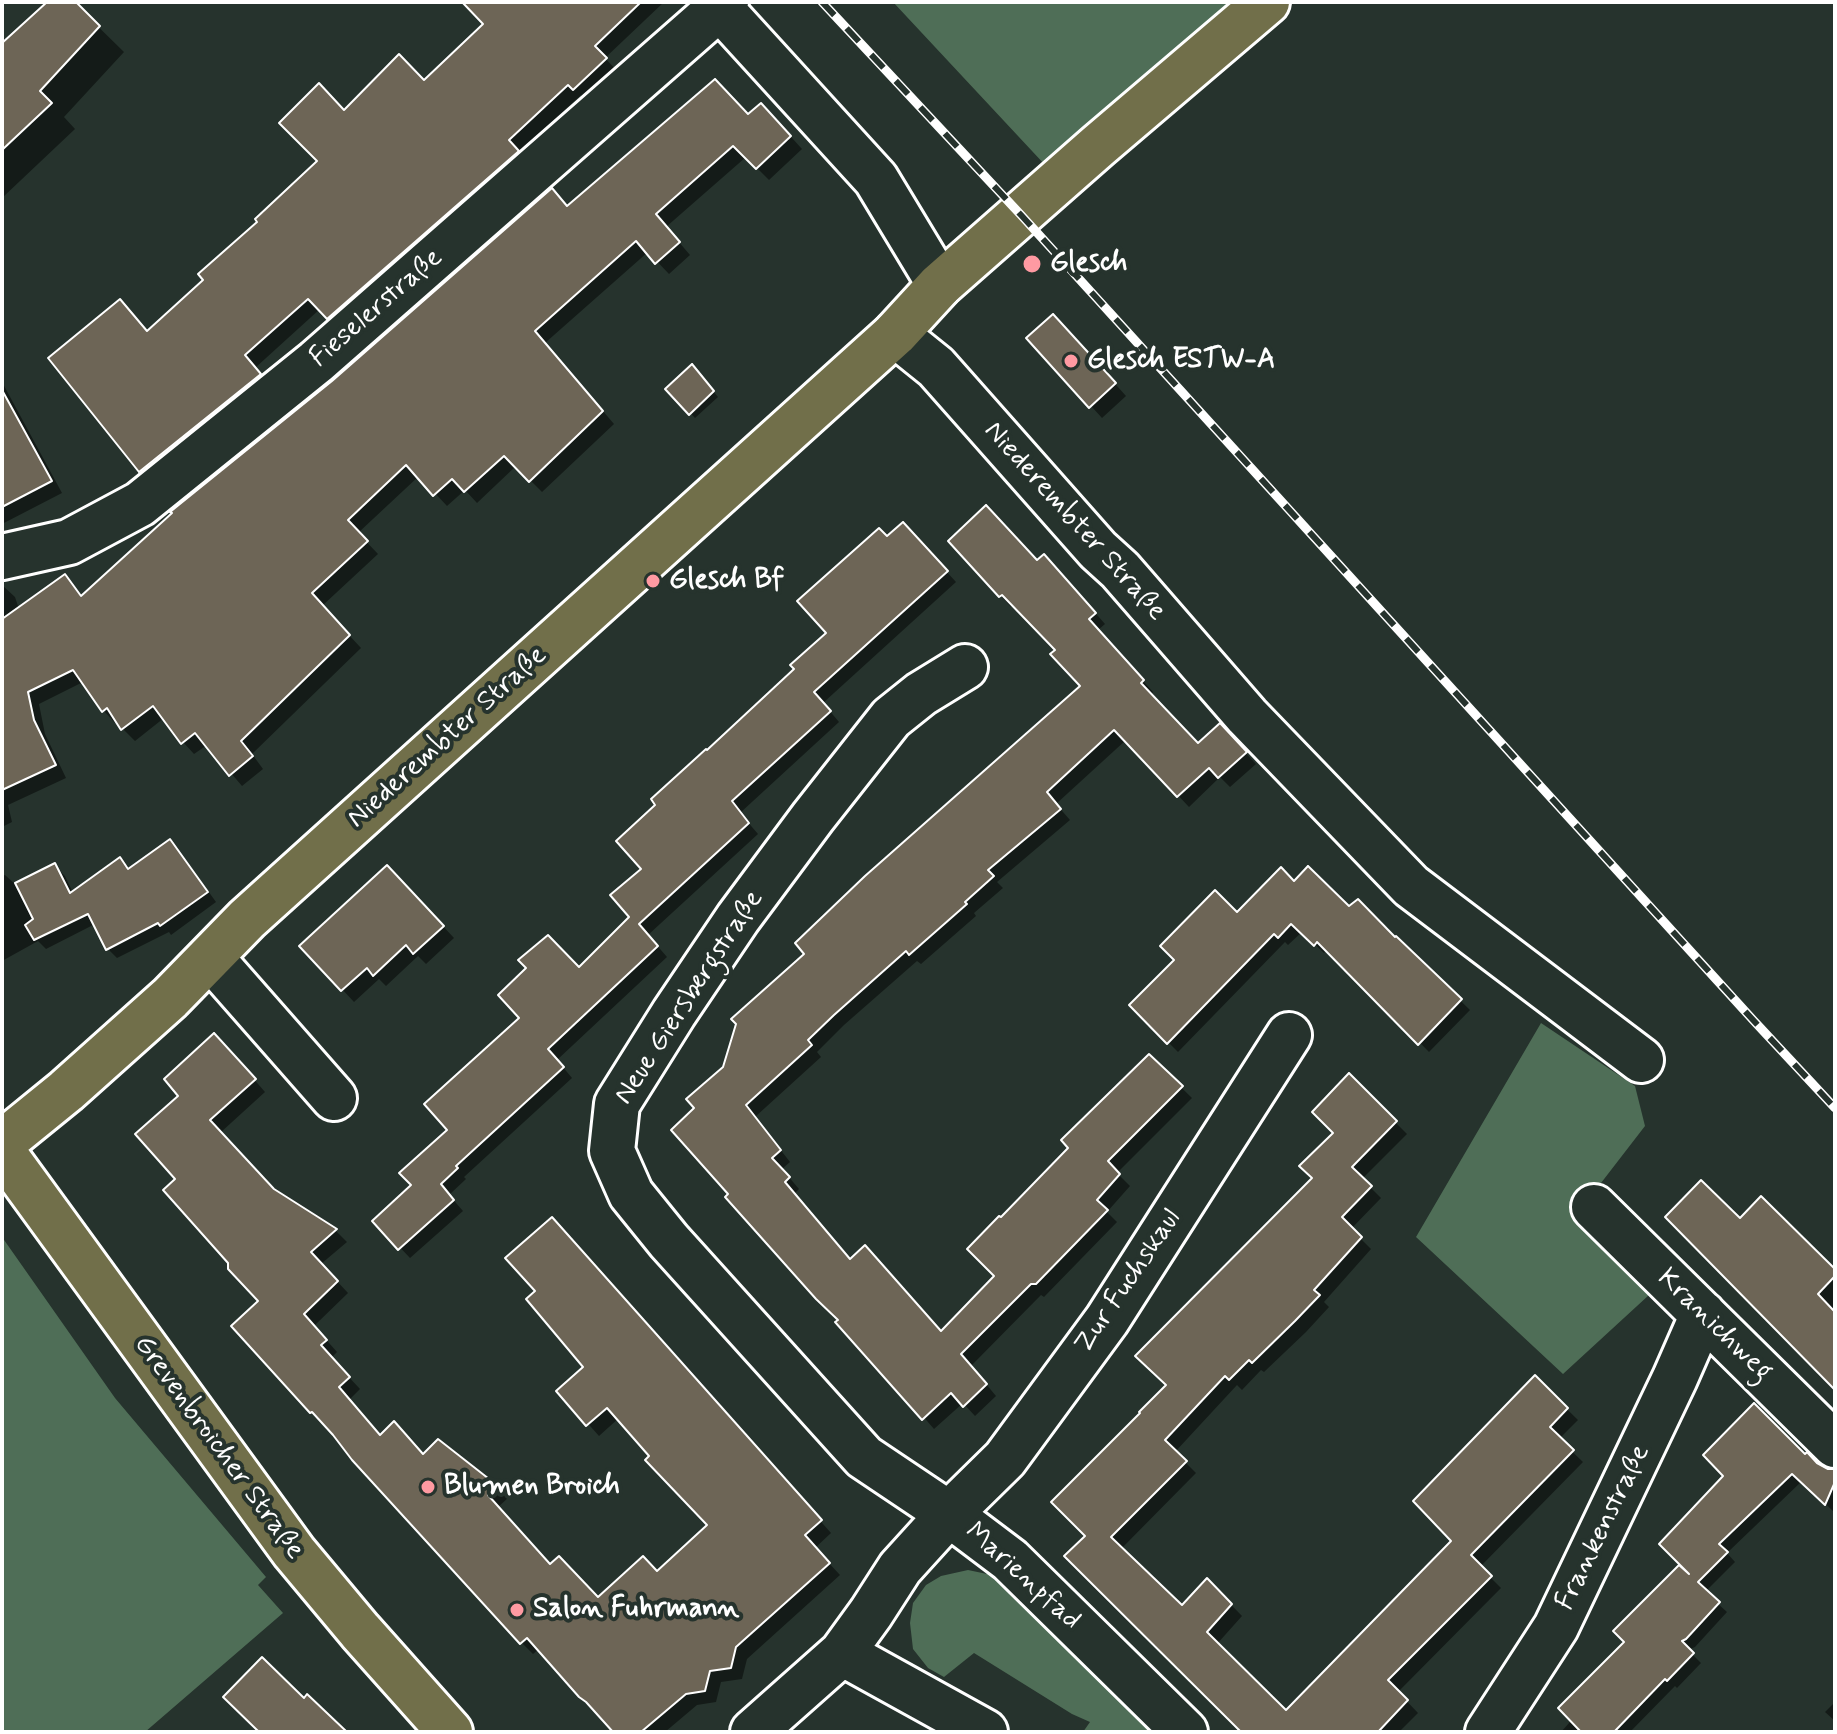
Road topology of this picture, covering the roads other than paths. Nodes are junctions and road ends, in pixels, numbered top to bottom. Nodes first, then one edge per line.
1 (1267, 2) edge
2 (723, 5) edge
3 (940, 285) junction
4 (895, 334) junction
5 (2, 557) edge
6 (965, 667) dead end
7 (211, 958) junction
8 (1289, 1035) dead end
9 (1641, 1060) dead end
10 (334, 1098) dead end
11 (2, 1143) edge
12 (2, 1151) edge
13 (1594, 1207) dead end
14 (1703, 1314) junction
15 (1835, 1445) edge
16 (949, 1514) junction
17 (842, 1653) junction
18 (450, 1732) edge
19 (753, 1732) edge
20 (985, 1732) edge
21 (1185, 1732) edge
22 (1488, 1732) edge

1 - 3 main road, Niederembter Straße
2 - 3 street
2 - 5 street, Fieselerstraße
3 - 4 main road, Niederembter Straße
4 - 7 main road, Niederembter Straße
4 - 9 street, Niederembter Straße
6 - 16 street, Neue Giersbergstraße
7 - 10 street
7 - 11 main road, Niederembter Straße
8 - 16 street, Zur Fuchskaul
12 - 18 main road, Grevenbroicher Straße
13 - 14 street, Kranichweg
14 - 15 street, Kranichweg
14 - 22 street, Frankenstraße
16 - 17 street, Marienpfad
16 - 21 street, Marienpfad
17 - 19 street, Marienpfad
17 - 20 street

